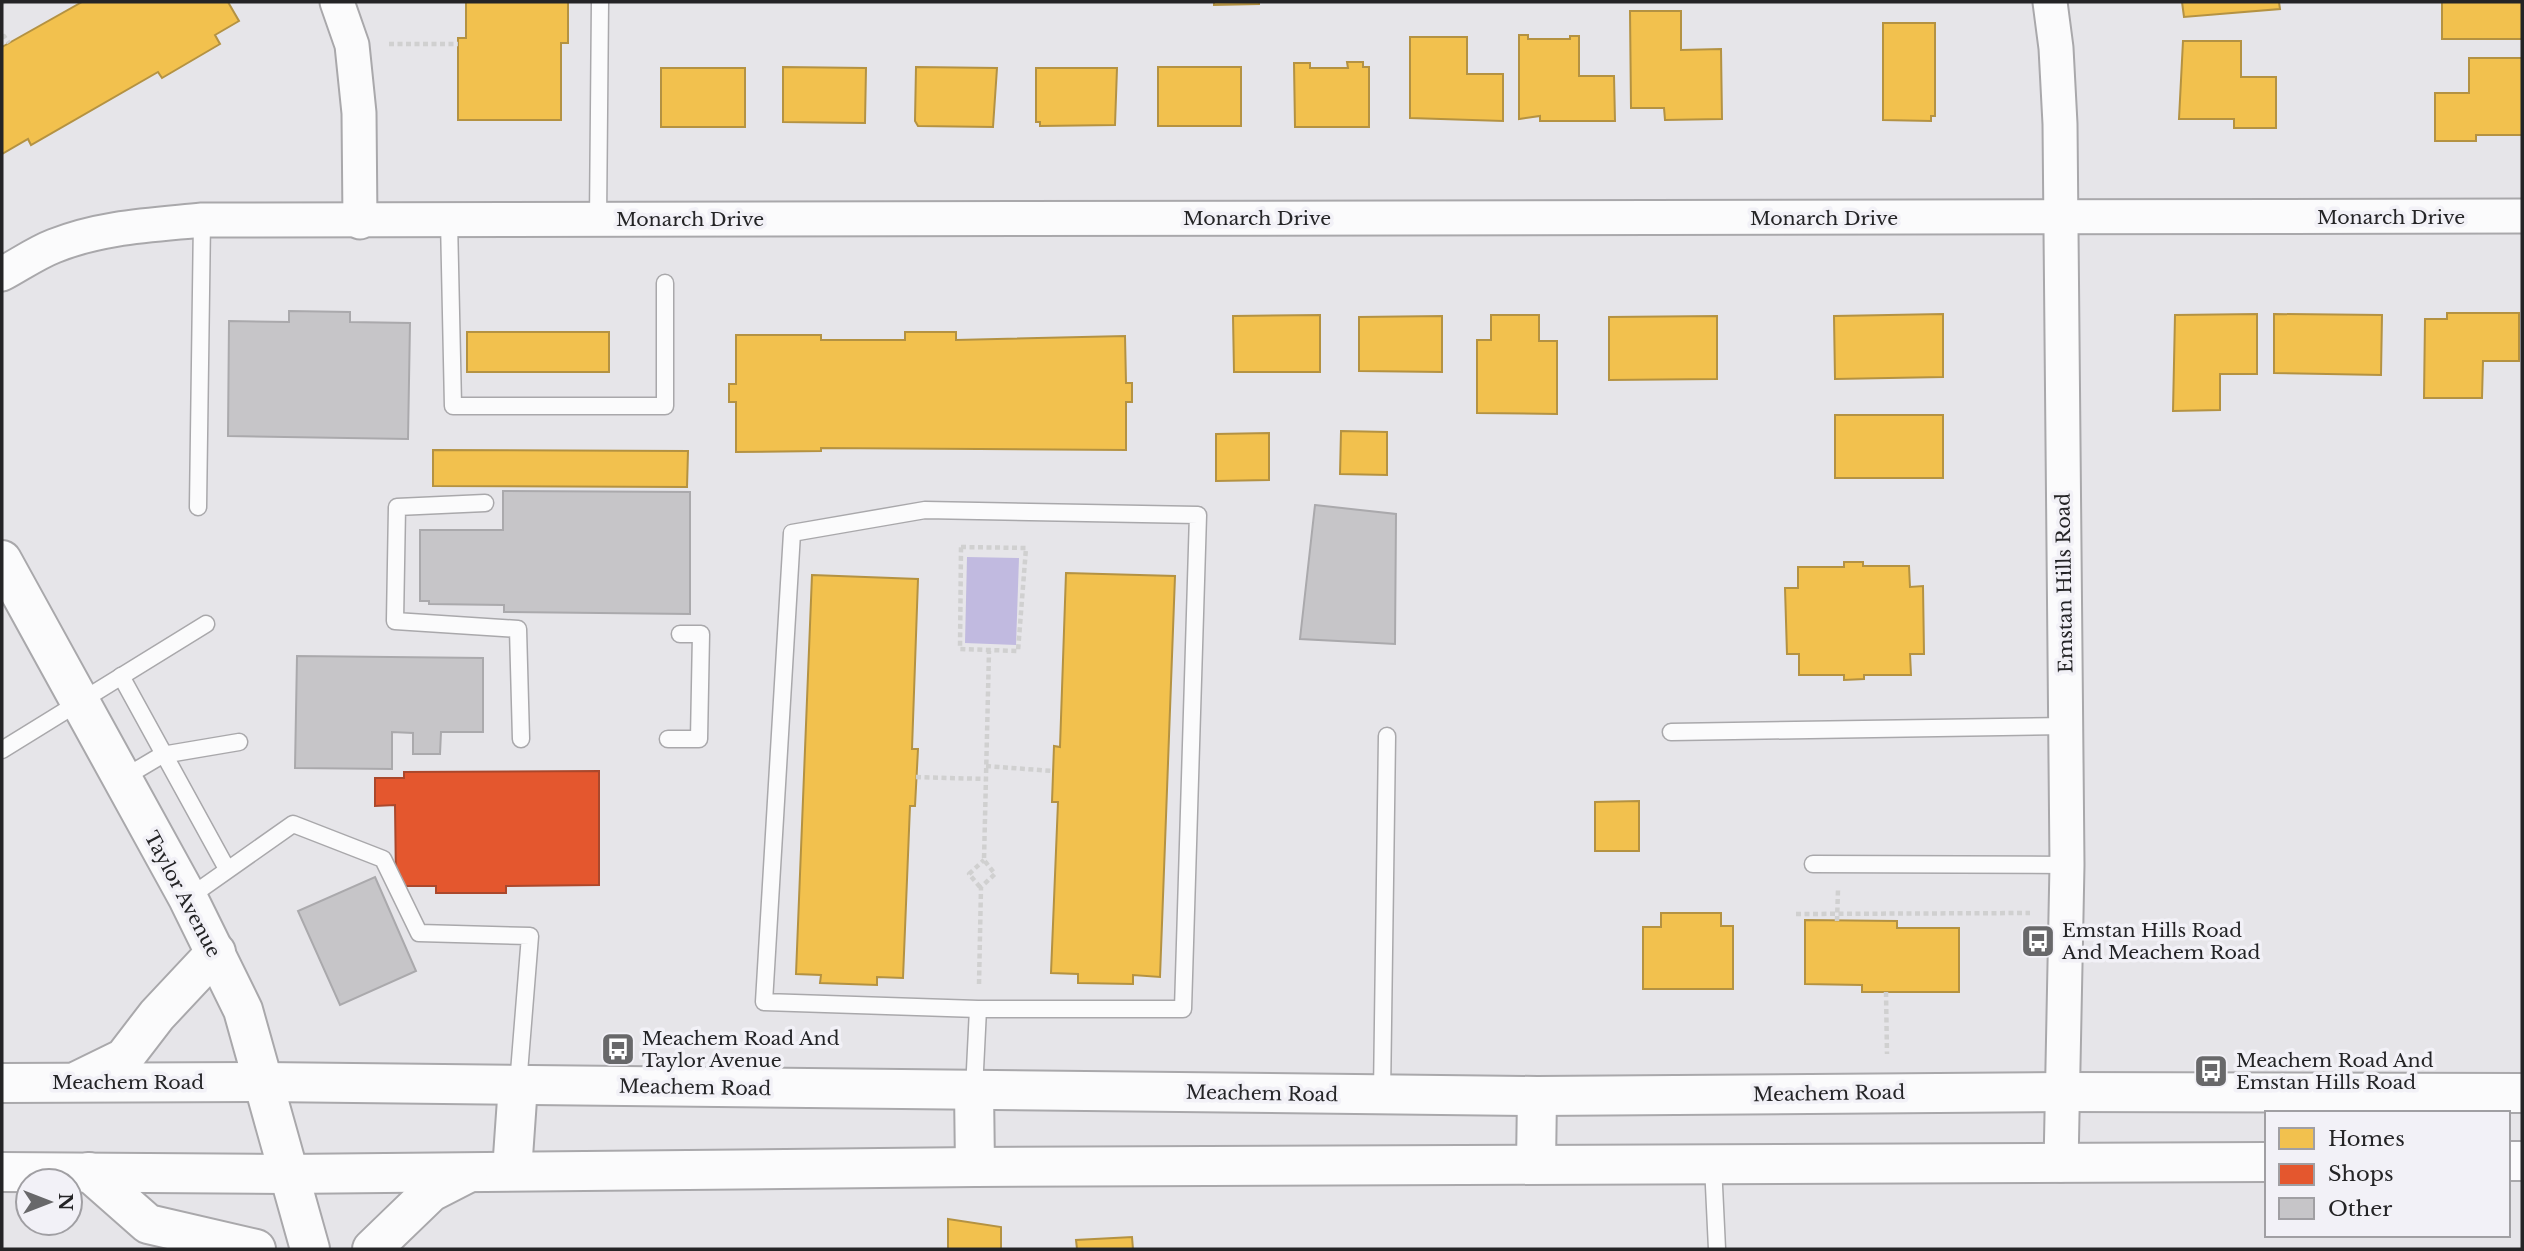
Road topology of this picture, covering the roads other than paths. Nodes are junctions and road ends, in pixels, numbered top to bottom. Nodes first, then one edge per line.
1 (337, 2) edge
2 (600, 2) edge
3 (2050, 2) edge
4 (2522, 216) edge
5 (2060, 217) junction
6 (202, 220) junction
7 (449, 220) junction
8 (598, 220) junction
9 (360, 222) junction
10 (2, 274) edge
11 (665, 283) dead end
12 (485, 503) dead end
13 (198, 507) dead end
14 (2, 560) edge
15 (206, 624) dead end
16 (680, 634) dead end
17 (121, 676) junction
18 (80, 701) junction
19 (2066, 726) junction
20 (1671, 732) dead end
21 (1387, 736) dead end
22 (521, 739) dead end
23 (668, 739) dead end
24 (239, 742) dead end
25 (2, 750) edge
26 (162, 755) junction
27 (120, 780) junction
28 (1813, 864) dead end
29 (2067, 865) junction
30 (227, 869) junction
31 (188, 898) junction
32 (216, 952) junction
33 (978, 1009) junction
34 (264, 1082) junction
35 (2, 1083) edge
36 (72, 1083) junction
37 (518, 1085) junction
38 (974, 1090) junction
39 (2061, 1091) junction
40 (2522, 1093) edge
41 (1382, 1094) junction
42 (1537, 1096) junction
43 (2265, 1162) edge
44 (1536, 1164) junction
45 (2061, 1165) junction
46 (1713, 1166) junction
47 (975, 1167) junction
48 (512, 1171) junction
49 (2, 1172) edge
50 (89, 1172) junction
51 (471, 1172) junction
52 (286, 1174) junction
53 (256, 1249) edge
54 (310, 1249) edge
55 (372, 1249) edge
56 (1717, 1249) edge

1 - 9 street
2 - 8 lane
3 - 5 street, Emstan Hills Road
4 - 5 street, Monarch Drive
5 - 8 street, Monarch Drive
5 - 19 street, Emstan Hills Road
6 - 9 street, Monarch Drive
6 - 10 street, Monarch Drive
6 - 13 lane
7 - 8 street, Monarch Drive
7 - 9 street, Monarch Drive
7 - 11 lane
12 - 22 lane
14 - 18 street, Taylor Avenue
15 - 17 lane
16 - 23 lane
17 - 18 lane
17 - 26 lane
18 - 25 lane
18 - 27 street, Taylor Avenue
19 - 20 lane
19 - 29 street, Emstan Hills Road
21 - 41 lane
24 - 26 lane
26 - 27 lane
26 - 30 lane
27 - 31 street, Taylor Avenue
28 - 29 lane
29 - 39 street, Emstan Hills Road
30 - 31 lane
30 - 37 lane
31 - 32 street, Taylor Avenue
32 - 34 street, Taylor Avenue
32 - 36 street
33 - 33 lane
33 - 38 lane
34 - 36 street, Meachem Road
34 - 37 street, Meachem Road
34 - 52 street, Taylor Avenue
35 - 36 street, Meachem Road
37 - 38 street, Meachem Road
37 - 48 street
38 - 41 street, Meachem Road
38 - 47 street
39 - 40 street, Meachem Road
39 - 42 street, Meachem Road
39 - 45 street, Emstan Hills Road
41 - 42 street, Meachem Road
42 - 44 street
43 - 45 street
44 - 46 street
44 - 47 street
45 - 46 street
46 - 56 lane
47 - 48 street
48 - 51 street
49 - 50 street
50 - 52 street
50 - 53 street
51 - 52 street
51 - 55 street
52 - 54 street, Taylor Avenue

